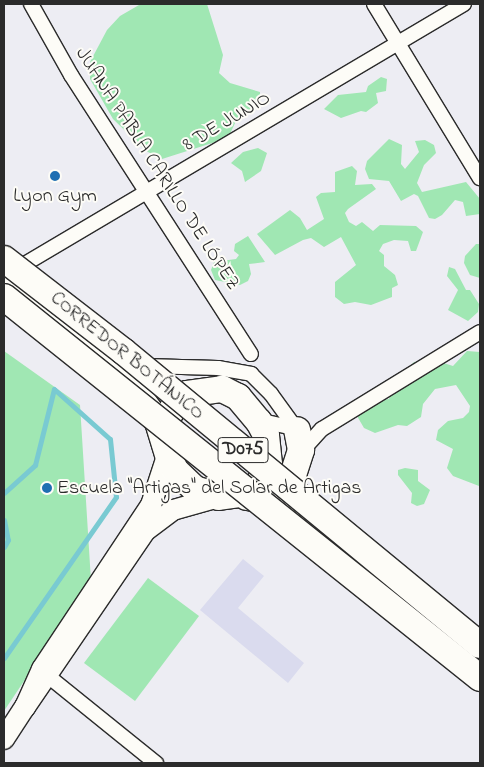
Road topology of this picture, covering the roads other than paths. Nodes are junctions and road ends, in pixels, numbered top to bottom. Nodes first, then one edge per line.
1 (31, 4) edge
2 (374, 4) edge
3 (464, 4) edge
4 (399, 42) junction
5 (480, 178) edge
6 (147, 193) junction
7 (5, 275) edge
8 (480, 332) edge
9 (251, 354) dead end
10 (126, 365) junction
11 (222, 389) junction
12 (258, 420) junction
13 (307, 437) junction
14 (167, 448) junction
15 (270, 454) junction
16 (224, 497) junction
17 (284, 503) junction
18 (480, 645) edge
19 (480, 662) edge
20 (48, 676) junction
21 (480, 678) edge
22 (25, 707) junction
23 (4, 739) edge
24 (156, 763) edge

1 - 6 street, JUANA PABLA CARILLO DE LÓPEZ
2 - 4 street
3 - 4 street, 8 DE JUNIO
4 - 5 street
4 - 6 street, 8 DE JUNIO
6 - 7 street, 8 DE JUNIO
6 - 9 street, JUANA PABLA CARILLO DE LÓPEZ
7 - 10 highway, D075
7 - 14 highway, D075
7 - 18 highway, CORREDOR BOTÁNICO / D075, bridge
7 - 21 highway, CORREDOR BOTÁNICO / D075, bridge
8 - 13 street
10 - 11 highway, D075
10 - 13 street
11 - 12 highway, D075
11 - 14 highway
12 - 13 street
12 - 15 highway, D075
13 - 17 highway
14 - 16 highway, D075
14 - 22 street
15 - 16 highway, D075
15 - 17 highway, D075
16 - 17 highway, D075
16 - 20 street
17 - 19 highway
20 - 22 street
20 - 24 street
22 - 23 street

